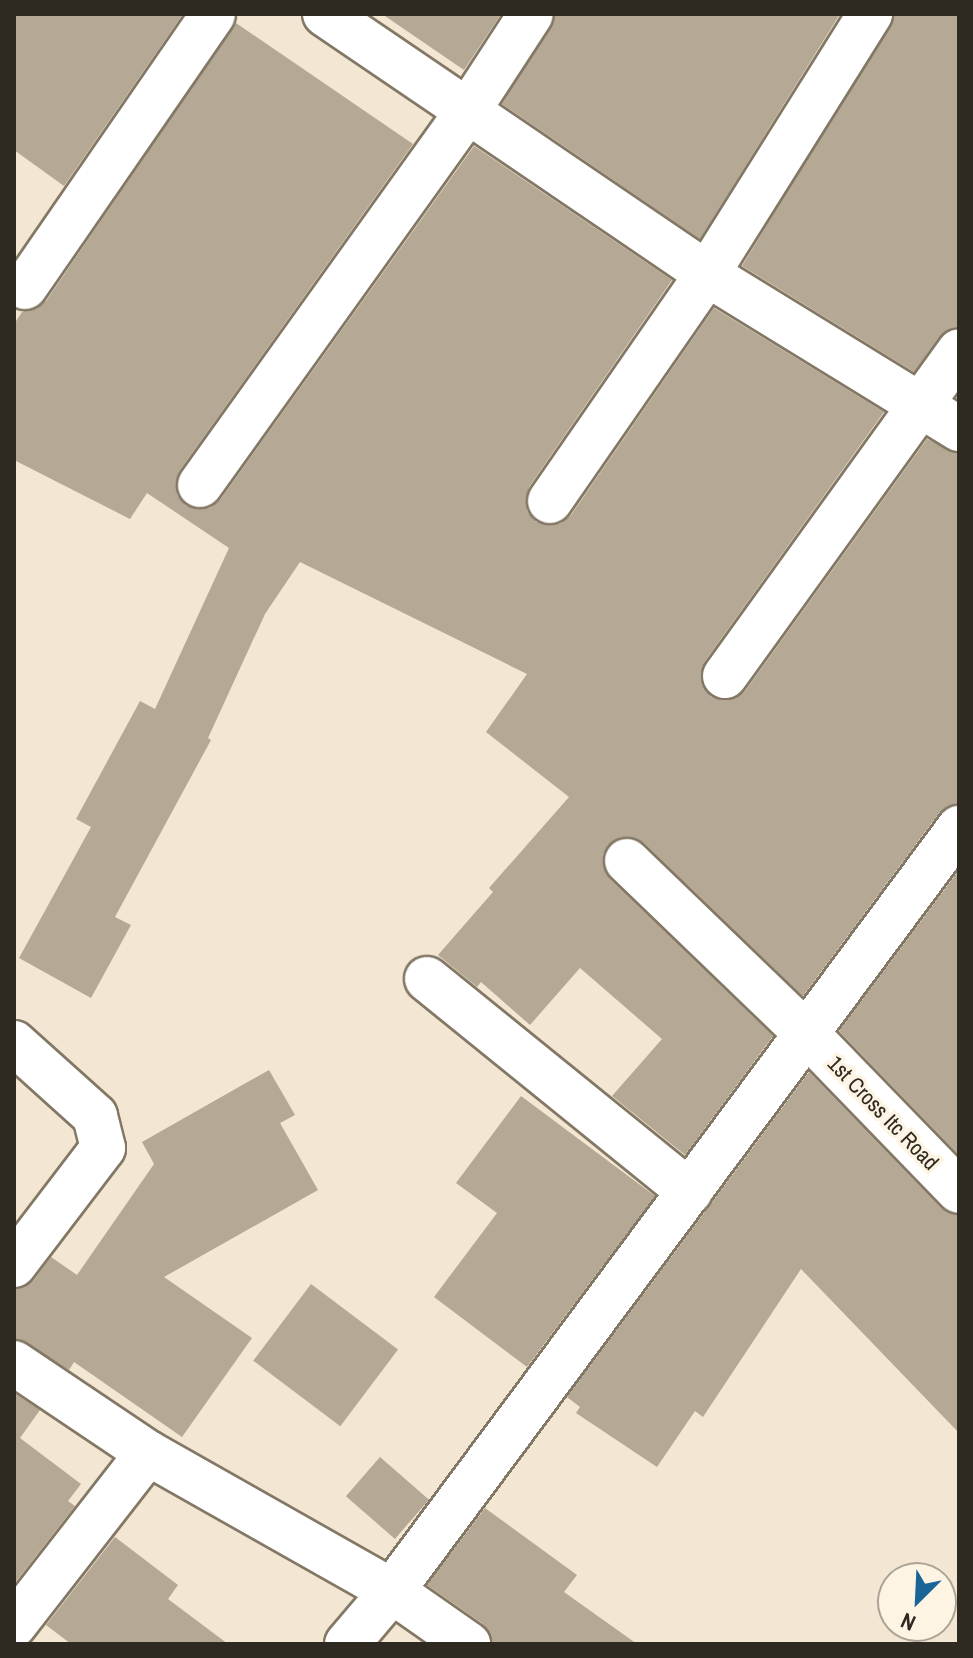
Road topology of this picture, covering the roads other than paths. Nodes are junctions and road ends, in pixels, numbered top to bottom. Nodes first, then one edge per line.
1 (213, 14) edge
2 (325, 14) edge
3 (531, 14) edge
4 (870, 14) edge
5 (469, 109) junction
6 (707, 274) junction
7 (25, 287) dead end
8 (959, 352) edge
9 (941, 418) edge
10 (200, 485) dead end
11 (550, 501) dead end
12 (725, 676) dead end
13 (959, 828) edge
14 (627, 861) dead end
15 (427, 979) dead end
16 (808, 1035) junction
17 (14, 1043) edge
18 (959, 1191) edge
19 (690, 1192) junction
20 (14, 1265) edge
21 (14, 1363) edge
22 (148, 1453) junction
23 (392, 1591) junction
24 (14, 1625) edge
25 (347, 1644) edge
26 (468, 1644) edge

1 - 7 street
2 - 5 street
3 - 5 street
4 - 6 street
5 - 6 street
5 - 10 street
6 - 9 street
6 - 11 street
8 - 9 street
9 - 12 street
13 - 16 street
14 - 16 street, 1st Cross Itc Road
15 - 19 street
16 - 18 street, 1st Cross Itc Road
16 - 19 street
17 - 20 street
19 - 23 street
21 - 22 street
22 - 23 street
22 - 24 street
23 - 25 street
23 - 26 street

